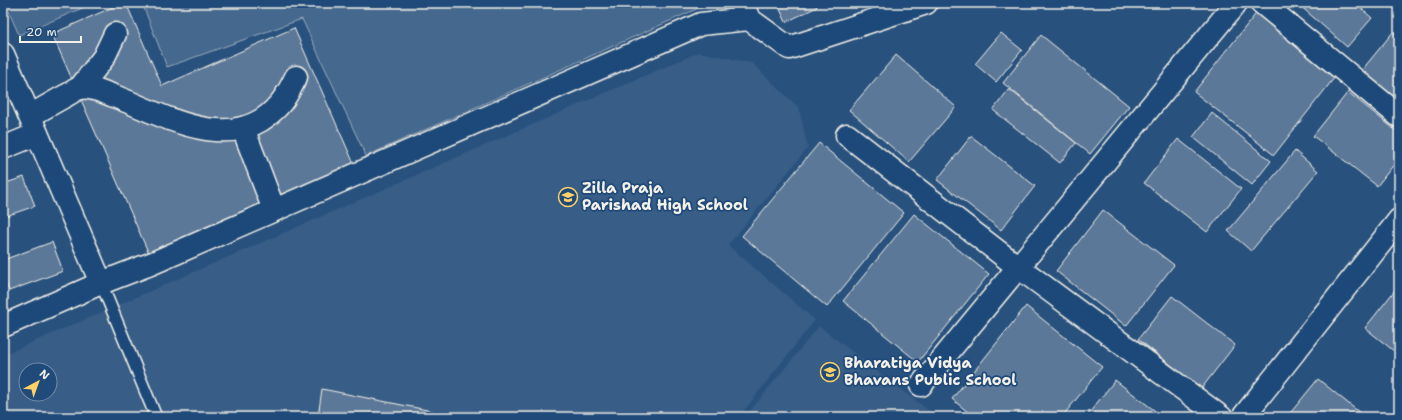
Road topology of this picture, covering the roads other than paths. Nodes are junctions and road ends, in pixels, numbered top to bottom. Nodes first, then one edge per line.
1 (926, 3) edge
2 (1236, 3) edge
3 (1262, 3) edge
4 (746, 11) edge
5 (115, 34) dead end
6 (3, 54) edge
7 (296, 77) dead end
8 (80, 88) junction
9 (1399, 116) edge
10 (33, 125) junction
11 (243, 128) junction
12 (847, 135) dead end
13 (3, 148) edge
14 (274, 210) junction
15 (1399, 220) edge
16 (1018, 267) junction
17 (101, 283) junction
18 (3, 326) edge
19 (921, 385) dead end
20 (156, 417) edge
21 (1222, 417) edge
22 (1243, 417) edge

1 - 4 street
2 - 16 street
3 - 9 street
4 - 14 street
5 - 8 street
6 - 10 street
7 - 11 street
8 - 10 street
8 - 11 street
10 - 13 street
10 - 17 street
11 - 14 street
12 - 16 street
14 - 17 street
15 - 22 street
16 - 19 street
16 - 21 street
17 - 18 street
17 - 20 lane

